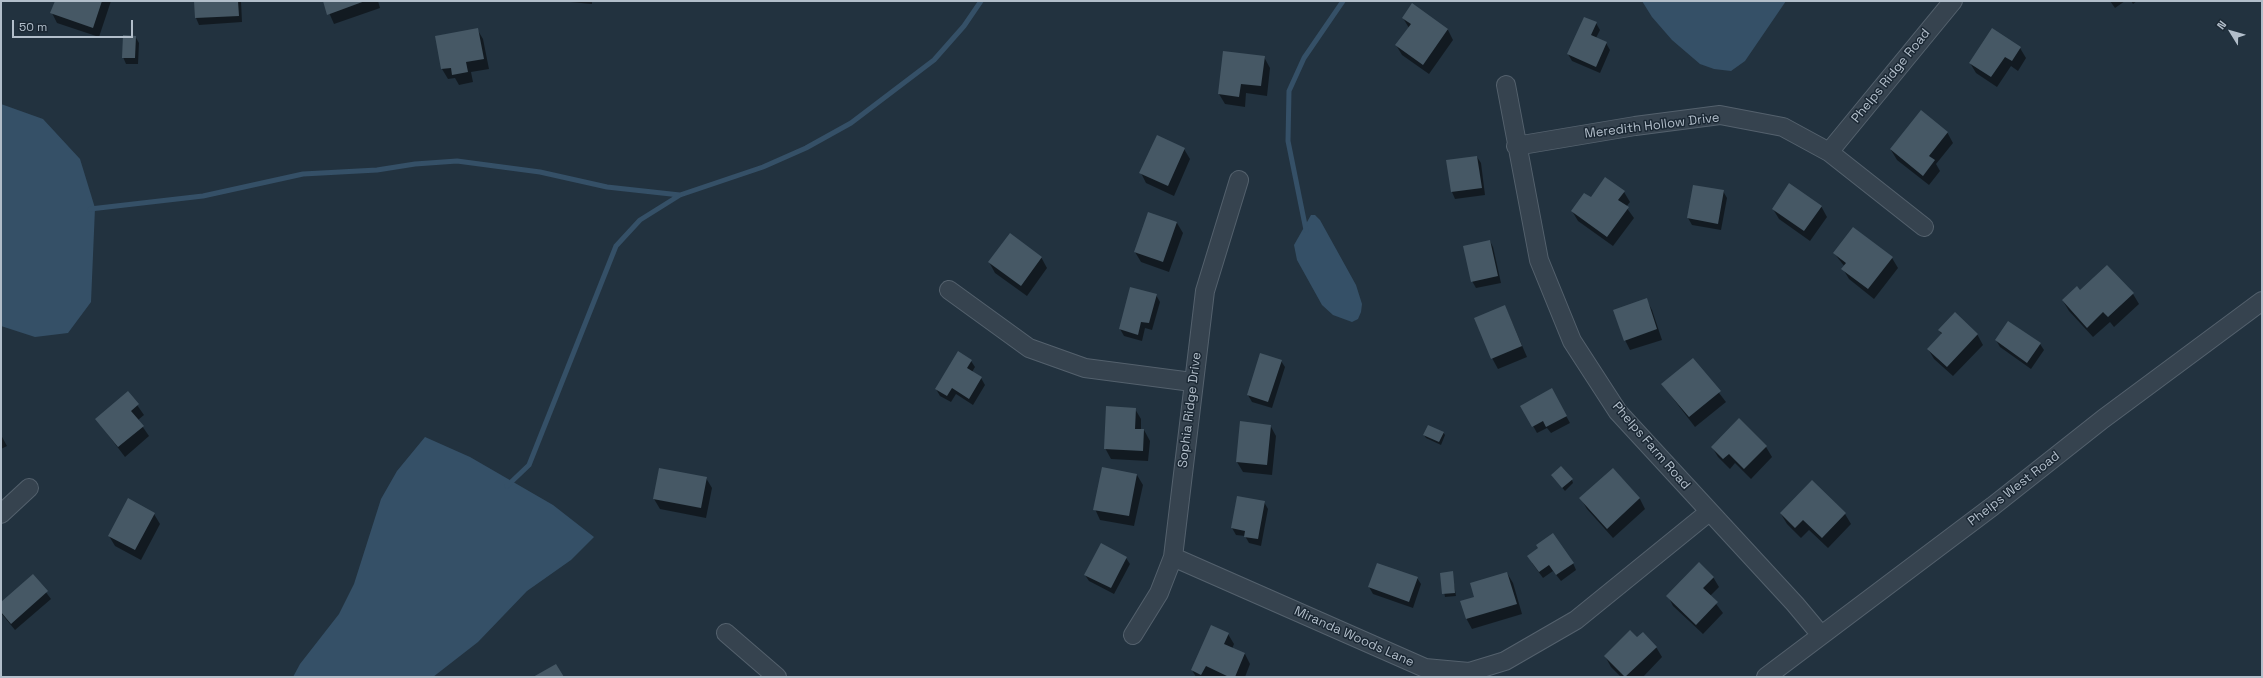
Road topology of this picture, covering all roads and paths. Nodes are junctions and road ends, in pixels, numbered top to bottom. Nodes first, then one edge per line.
1 (1953, 1) edge
2 (1506, 85) dead end
3 (1516, 146) junction
4 (1829, 152) junction
5 (1239, 180) dead end
6 (1924, 227) dead end
7 (948, 290) dead end
8 (2262, 301) edge
9 (1192, 382) junction
10 (29, 488) dead end
11 (1709, 512) junction
12 (1, 514) edge
13 (1173, 557) junction
14 (726, 633) dead end
15 (1133, 635) dead end
16 (1821, 635) junction
17 (777, 677) edge
18 (1766, 677) edge

1 - 4 street, Phelps Ridge Road
2 - 3 street, Phelps Farm Road
3 - 4 street, Meredith Hollow Drive
3 - 11 street, Phelps Farm Road
4 - 6 street, Meredith Hollow Drive
5 - 9 street, Sophia Ridge Drive
7 - 9 street
8 - 16 street, Phelps West Road
9 - 13 street, Sophia Ridge Drive
10 - 12 street
11 - 13 street, Miranda Woods Lane
11 - 16 street, Phelps Farm Road
13 - 15 street, Sophia Ridge Drive
14 - 17 street
16 - 18 street, Phelps West Road

